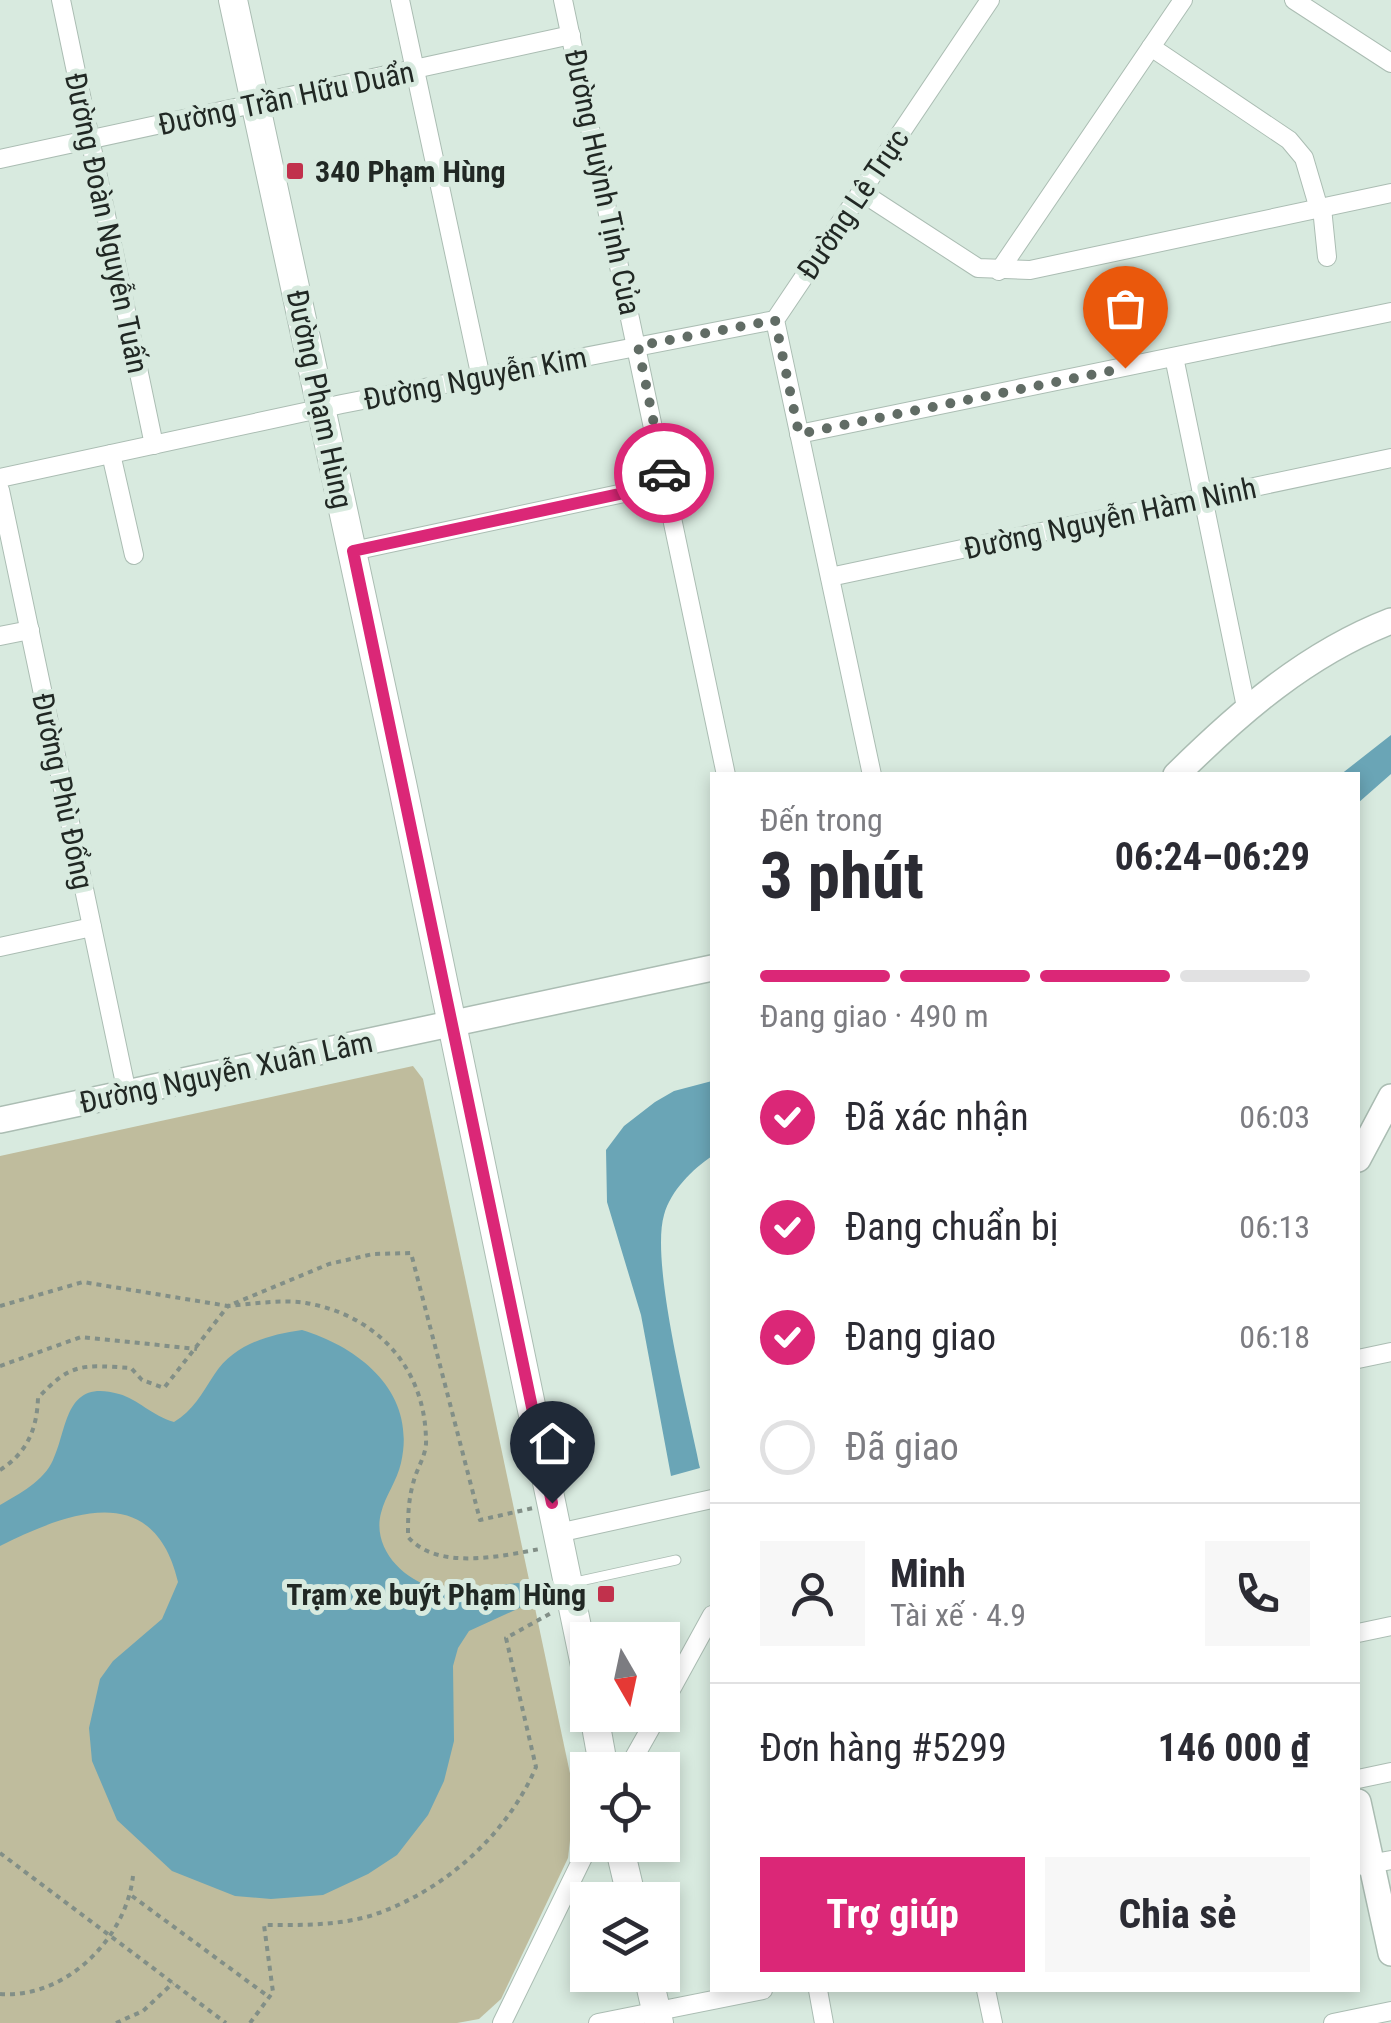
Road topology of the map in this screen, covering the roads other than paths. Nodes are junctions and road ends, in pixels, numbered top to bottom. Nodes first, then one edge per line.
1 (61, 0) edge
2 (233, 0) edge
3 (400, 0) edge
4 (563, 0) edge
5 (990, 0) edge
6 (1184, 0) edge
7 (1294, 0) edge
8 (571, 35) junction
9 (1152, 47) junction
10 (1391, 64) edge
11 (415, 71) junction
12 (255, 104) junction
13 (90, 140) junction
14 (0, 159) edge
15 (861, 192) junction
16 (1391, 193) edge
17 (1320, 208) junction
18 (1327, 257) dead end
19 (999, 270) junction
20 (1391, 312) edge
21 (775, 320) junction
22 (638, 346) junction
23 (1174, 357) junction
24 (481, 378) junction
25 (322, 409) junction
26 (799, 434) junction
27 (154, 445) junction
28 (111, 454) junction
29 (1391, 458) edge
30 (0, 478) edge
31 (666, 484) junction
32 (0, 490) edge
33 (1204, 498) junction
34 (353, 551) junction
35 (134, 555) dead end
36 (830, 577) junction
37 (1391, 621) edge
38 (30, 630) junction
39 (0, 636) edge
40 (1246, 707) junction
41 (725, 772) edge
42 (871, 772) edge
43 (1179, 772) edge
44 (92, 927) junction
45 (0, 947) edge
46 (710, 968) edge
47 (452, 1025) junction
48 (128, 1093) junction
49 (1391, 1097) edge
50 (0, 1120) edge
51 (1360, 1154) edge
52 (1391, 1352) edge
53 (1360, 1359) edge
54 (710, 1500) edge
55 (551, 1541) junction
56 (676, 1560) dead end
57 (570, 1594) junction
58 (710, 1619) edge
59 (576, 1622) edge
60 (1391, 1626) edge
61 (1360, 1633) edge
62 (680, 1673) edge
63 (1391, 1772) edge
64 (1360, 1779) edge
65 (1360, 1810) edge
66 (581, 1862) edge
67 (1373, 1863) edge
68 (1391, 1953) edge
69 (652, 1992) edge
70 (755, 1992) edge
71 (818, 1992) edge
72 (986, 1992) edge
73 (1391, 2010) edge
74 (658, 2017) edge
75 (502, 2023) edge
76 (598, 2023) edge
77 (824, 2023) edge
78 (993, 2023) edge
79 (1333, 2023) edge

1 - 13 street, Đường Đoàn Nguyễn Tuấn
2 - 12 main road, Đường Phạm Hùng
3 - 11 street
4 - 8 street, Đường Huỳnh Tịnh Của
5 - 15 street, Đường Lê Trực
6 - 9 street
7 - 10 street
8 - 11 street, Đường Trần Hữu Duẩn
8 - 22 street, Đường Huỳnh Tịnh Của
9 - 17 street
9 - 19 street
11 - 12 street, Đường Trần Hữu Duẩn
11 - 24 street
12 - 13 street, Đường Trần Hữu Duẩn
12 - 25 main road, Đường Phạm Hùng
13 - 14 street, Đường Trần Hữu Duẩn
13 - 27 street, Đường Đoàn Nguyễn Tuấn
15 - 19 street
15 - 21 street, Đường Lê Trực
16 - 17 street
17 - 18 street
17 - 19 street
20 - 23 street
21 - 22 street, Đường Nguyễn Kim
21 - 26 street
22 - 24 street, Đường Nguyễn Kim
22 - 31 street, Đường Huỳnh Tịnh Của
23 - 26 street
23 - 33 street
24 - 25 street, Đường Nguyễn Kim
25 - 27 street, Đường Nguyễn Kim
25 - 34 main road, Đường Phạm Hùng
26 - 36 street
27 - 28 street, Đường Nguyễn Kim
28 - 30 street, Đường Nguyễn Kim
28 - 35 street
29 - 33 street, Đường Nguyễn Hàm Ninh
31 - 34 street
31 - 41 street, Đường Huỳnh Tịnh Của
32 - 38 street, Đường Phù Đổng
33 - 36 street, Đường Nguyễn Hàm Ninh
33 - 40 street
34 - 47 main road, Đường Phạm Hùng
36 - 42 street
37 - 40 street
38 - 39 street
38 - 44 street, Đường Phù Đổng
40 - 43 street
44 - 45 street
44 - 48 street, Đường Phù Đổng
46 - 47 street, Đường Nguyễn Xuân Lâm
47 - 48 street, Đường Nguyễn Xuân Lâm
47 - 55 main road, Đường Phạm Hùng
48 - 50 street, Đường Nguyễn Xuân Lâm
49 - 51 street
52 - 53 street
54 - 55 street
55 - 57 main road, Đường Phạm Hùng
56 - 57 lane
57 - 59 main road, Đường Phạm Hùng
58 - 62 street
60 - 61 street
63 - 64 street
65 - 67 street
66 - 75 street
67 - 68 street
69 - 74 main road
70 - 74 street
71 - 77 street
72 - 78 street
73 - 79 street
74 - 76 street

